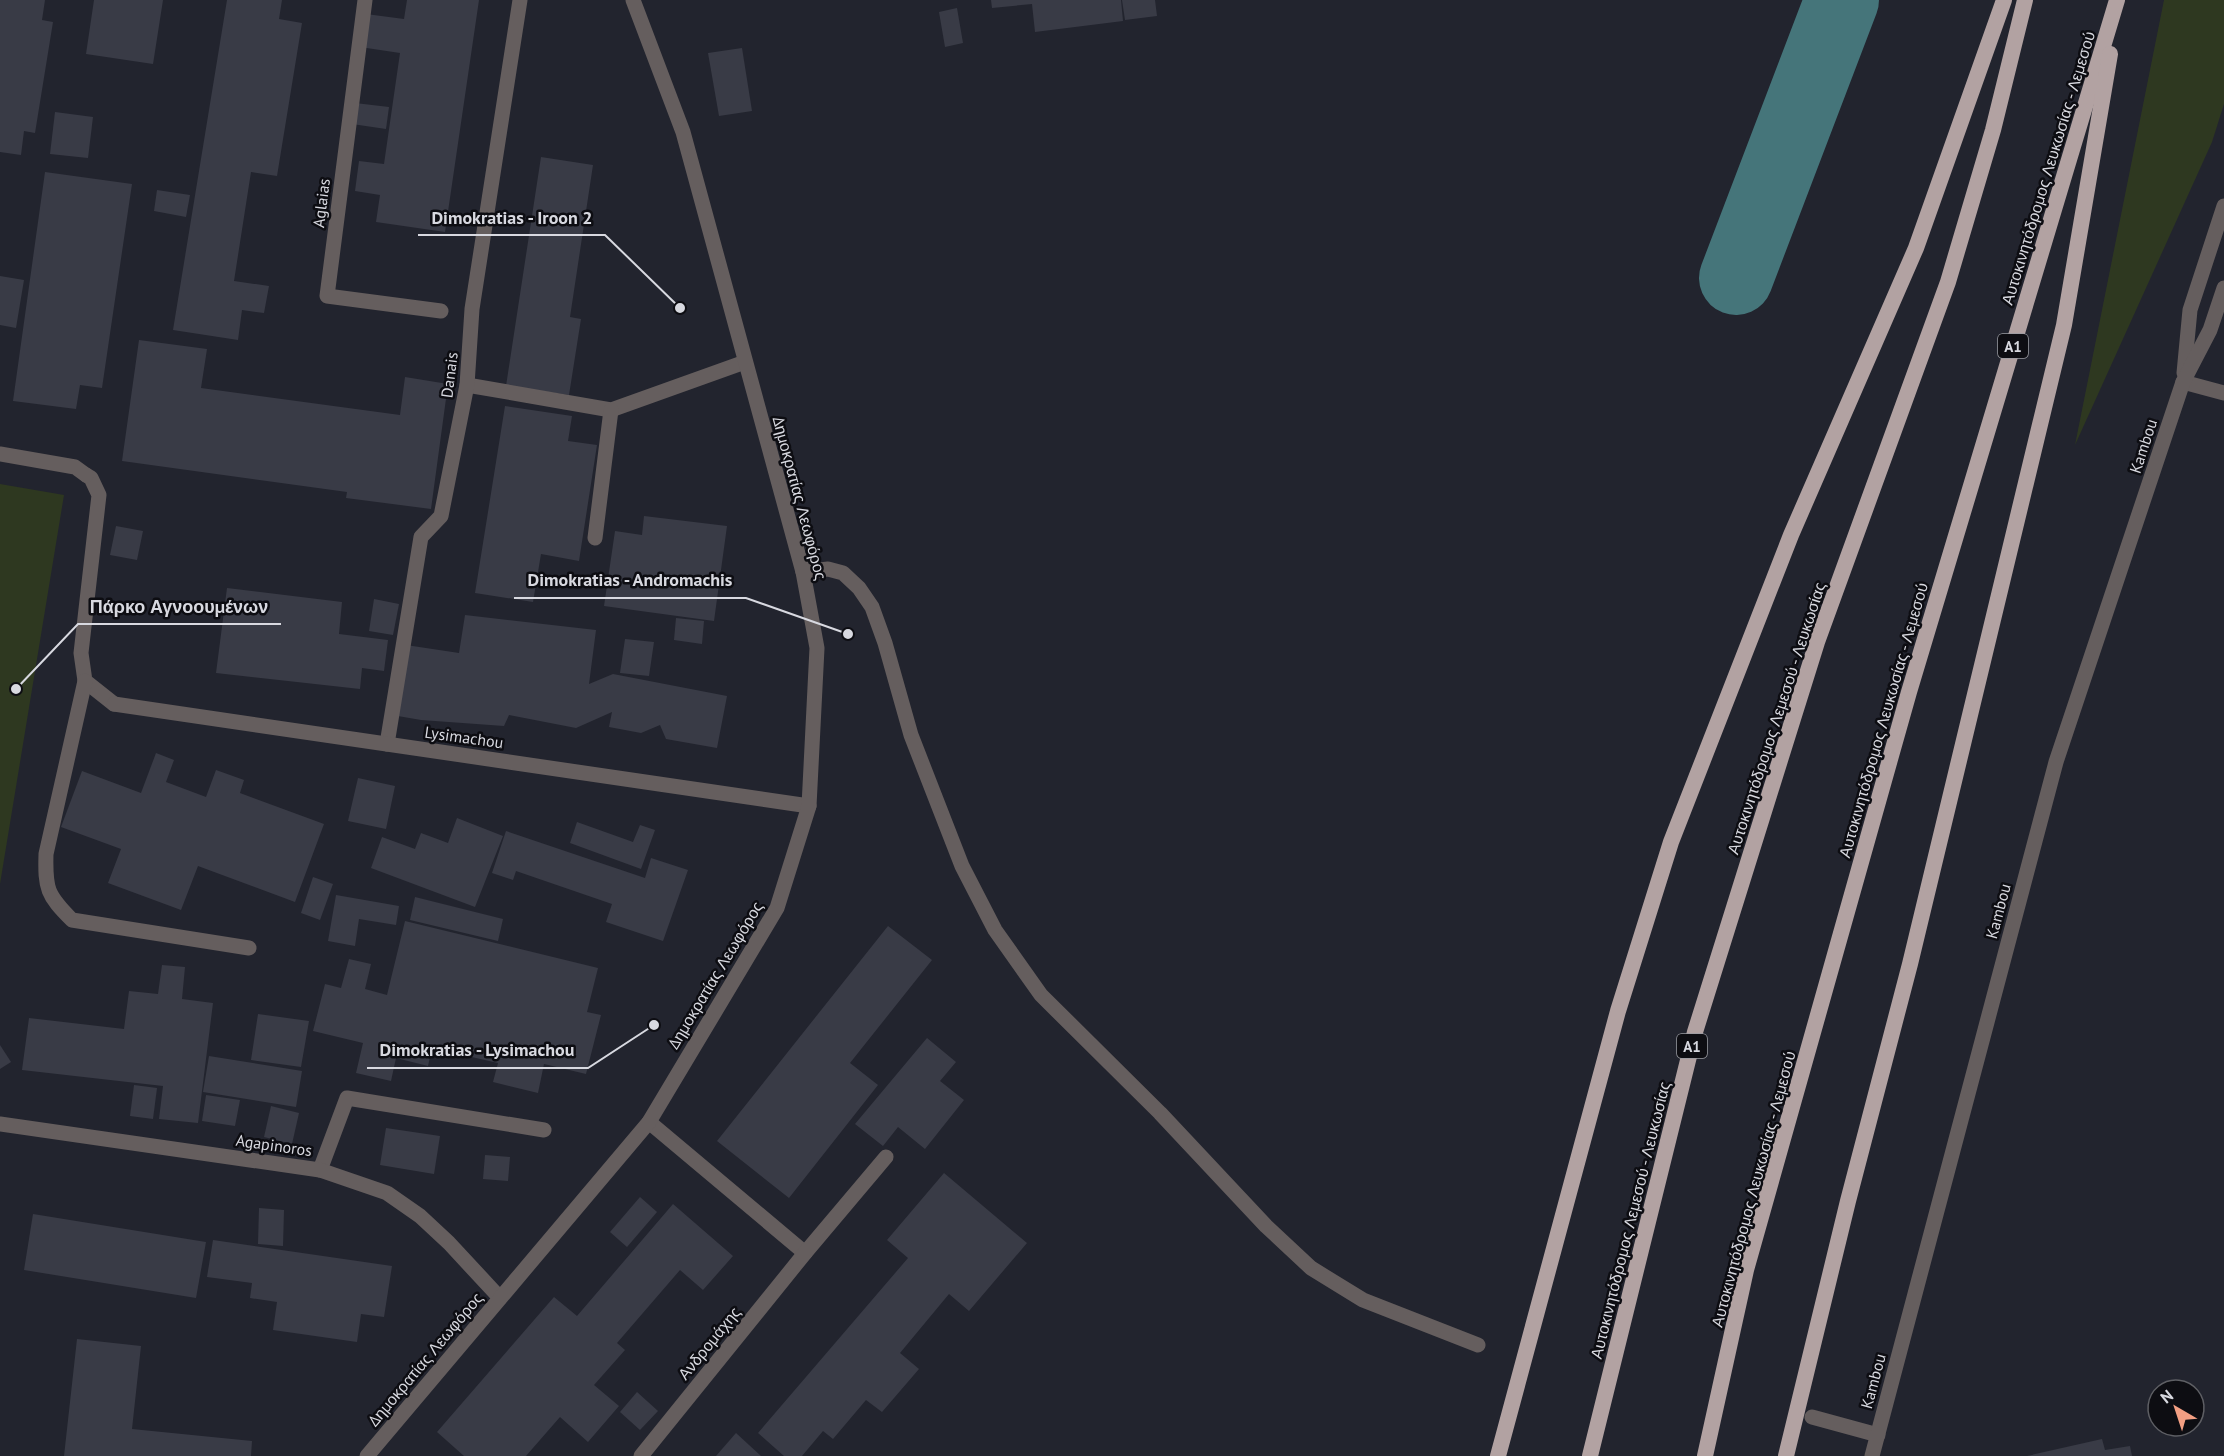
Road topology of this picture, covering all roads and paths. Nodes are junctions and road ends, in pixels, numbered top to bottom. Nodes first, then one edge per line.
1 (365, 0) edge
2 (520, 0) edge
3 (633, 0) edge
4 (2004, 0) edge
5 (2025, 0) edge
6 (2118, 0) edge
7 (2224, 206) edge
8 (2224, 288) edge
9 (441, 311) dead end
10 (745, 362) junction
11 (2183, 382) junction
12 (467, 385) junction
13 (2224, 393) edge
14 (611, 410) junction
15 (0, 454) edge
16 (595, 538) dead end
17 (803, 572) junction
18 (85, 681) junction
19 (387, 744) junction
20 (809, 806) junction
21 (249, 948) dead end
22 (649, 1122) junction
23 (0, 1124) edge
24 (544, 1130) dead end
25 (886, 1157) dead end
26 (320, 1170) junction
27 (805, 1253) junction
28 (500, 1298) junction
29 (1478, 1346) dead end
30 (1812, 1417) dead end
31 (1878, 1435) junction
32 (366, 1456) edge
33 (641, 1456) edge
34 (1498, 1456) edge
35 (1590, 1456) edge
36 (1705, 1456) edge
37 (1786, 1456) edge
38 (1872, 1456) edge

1 - 9 street, Aglaias
2 - 12 street, Danais
3 - 10 street, Δημοκρατίας Λεωφόρος
4 - 34 highway
5 - 35 highway, Αυτοκινητόδρομος Λεμεσού - Λευκωσίας / A1
6 - 36 highway, Αυτοκινητόδρομος Λευκωσίας - Λεμεσού / A1
6 - 37 highway
7 - 11 street, Kambou
8 - 11 street, Kambou
10 - 14 street
10 - 17 street, Δημοκρατίας Λεωφόρος
11 - 13 street
11 - 31 street, Kambou
12 - 14 street
12 - 19 street, Danais
14 - 16 street
15 - 18 street
17 - 20 street, Δημοκρατίας Λεωφόρος
17 - 29 street
18 - 19 street, Lysimachou
18 - 21 street
19 - 20 street, Lysimachou
20 - 22 street, Δημοκρατίας Λεωφόρος
22 - 27 street
22 - 28 street, Δημοκρατίας Λεωφόρος
23 - 26 street, Agapinoros
24 - 26 street
25 - 27 street, Ανδρομάχης
26 - 28 street, Agapinoros
27 - 33 street, Ανδρομάχης
28 - 32 street, Δημοκρατίας Λεωφόρος
30 - 31 street
31 - 38 street, Kambou

